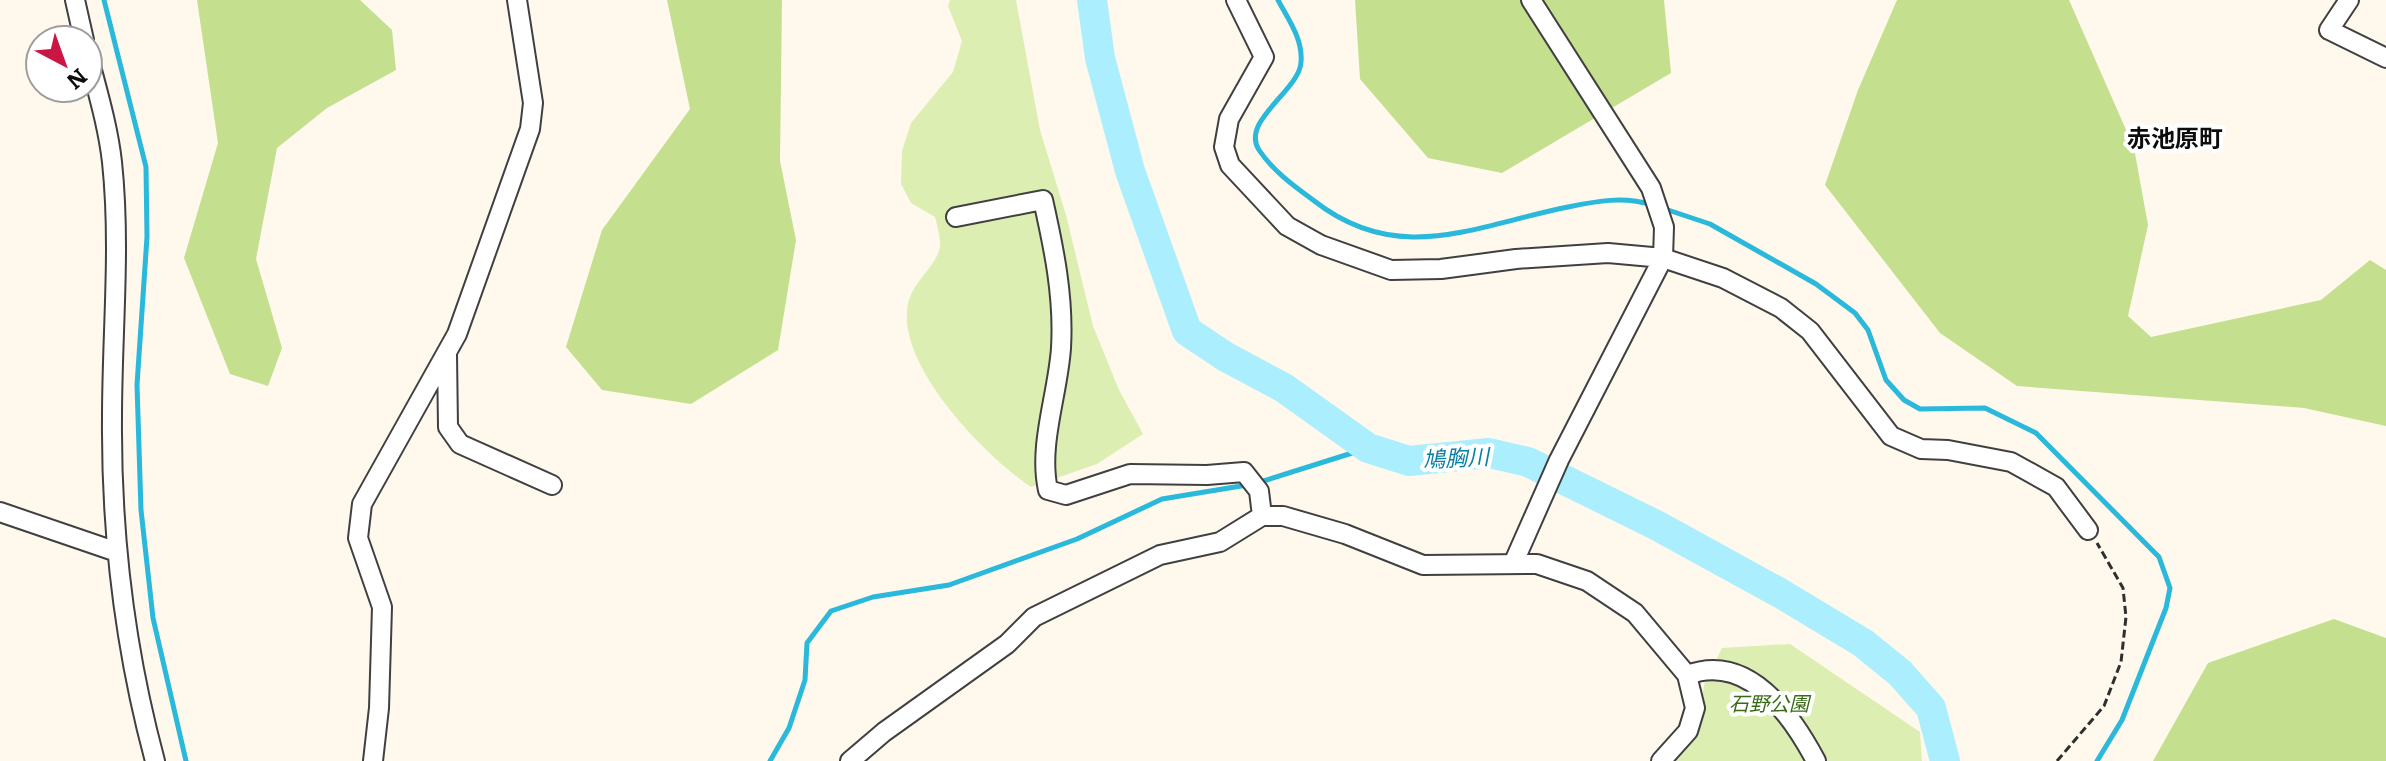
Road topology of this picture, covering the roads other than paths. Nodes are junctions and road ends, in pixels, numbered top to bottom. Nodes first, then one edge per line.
1 (75, 0) edge
2 (517, 0) edge
3 (1236, 0) edge
4 (1531, 0) edge
5 (2349, 0) edge
6 (80, 24) edge
7 (2386, 58) edge
8 (99, 104) edge
9 (956, 217) dead end
10 (1663, 258) junction
11 (447, 352) junction
12 (552, 485) dead end
13 (0, 512) edge
14 (1262, 516) junction
15 (2088, 530) road end
16 (117, 552) junction
17 (1513, 564) junction
18 (1687, 675) junction
19 (155, 761) edge
20 (373, 761) edge
21 (850, 761) edge
22 (1661, 761) edge
23 (1816, 761) edge

1 - 6 street
2 - 11 street
3 - 10 street
4 - 10 street
5 - 7 street
8 - 16 street
9 - 14 street
10 - 15 street
10 - 17 street
11 - 12 street
11 - 20 street
13 - 16 street
14 - 17 street
14 - 21 street
16 - 19 street
17 - 18 street
18 - 22 street
18 - 23 street

